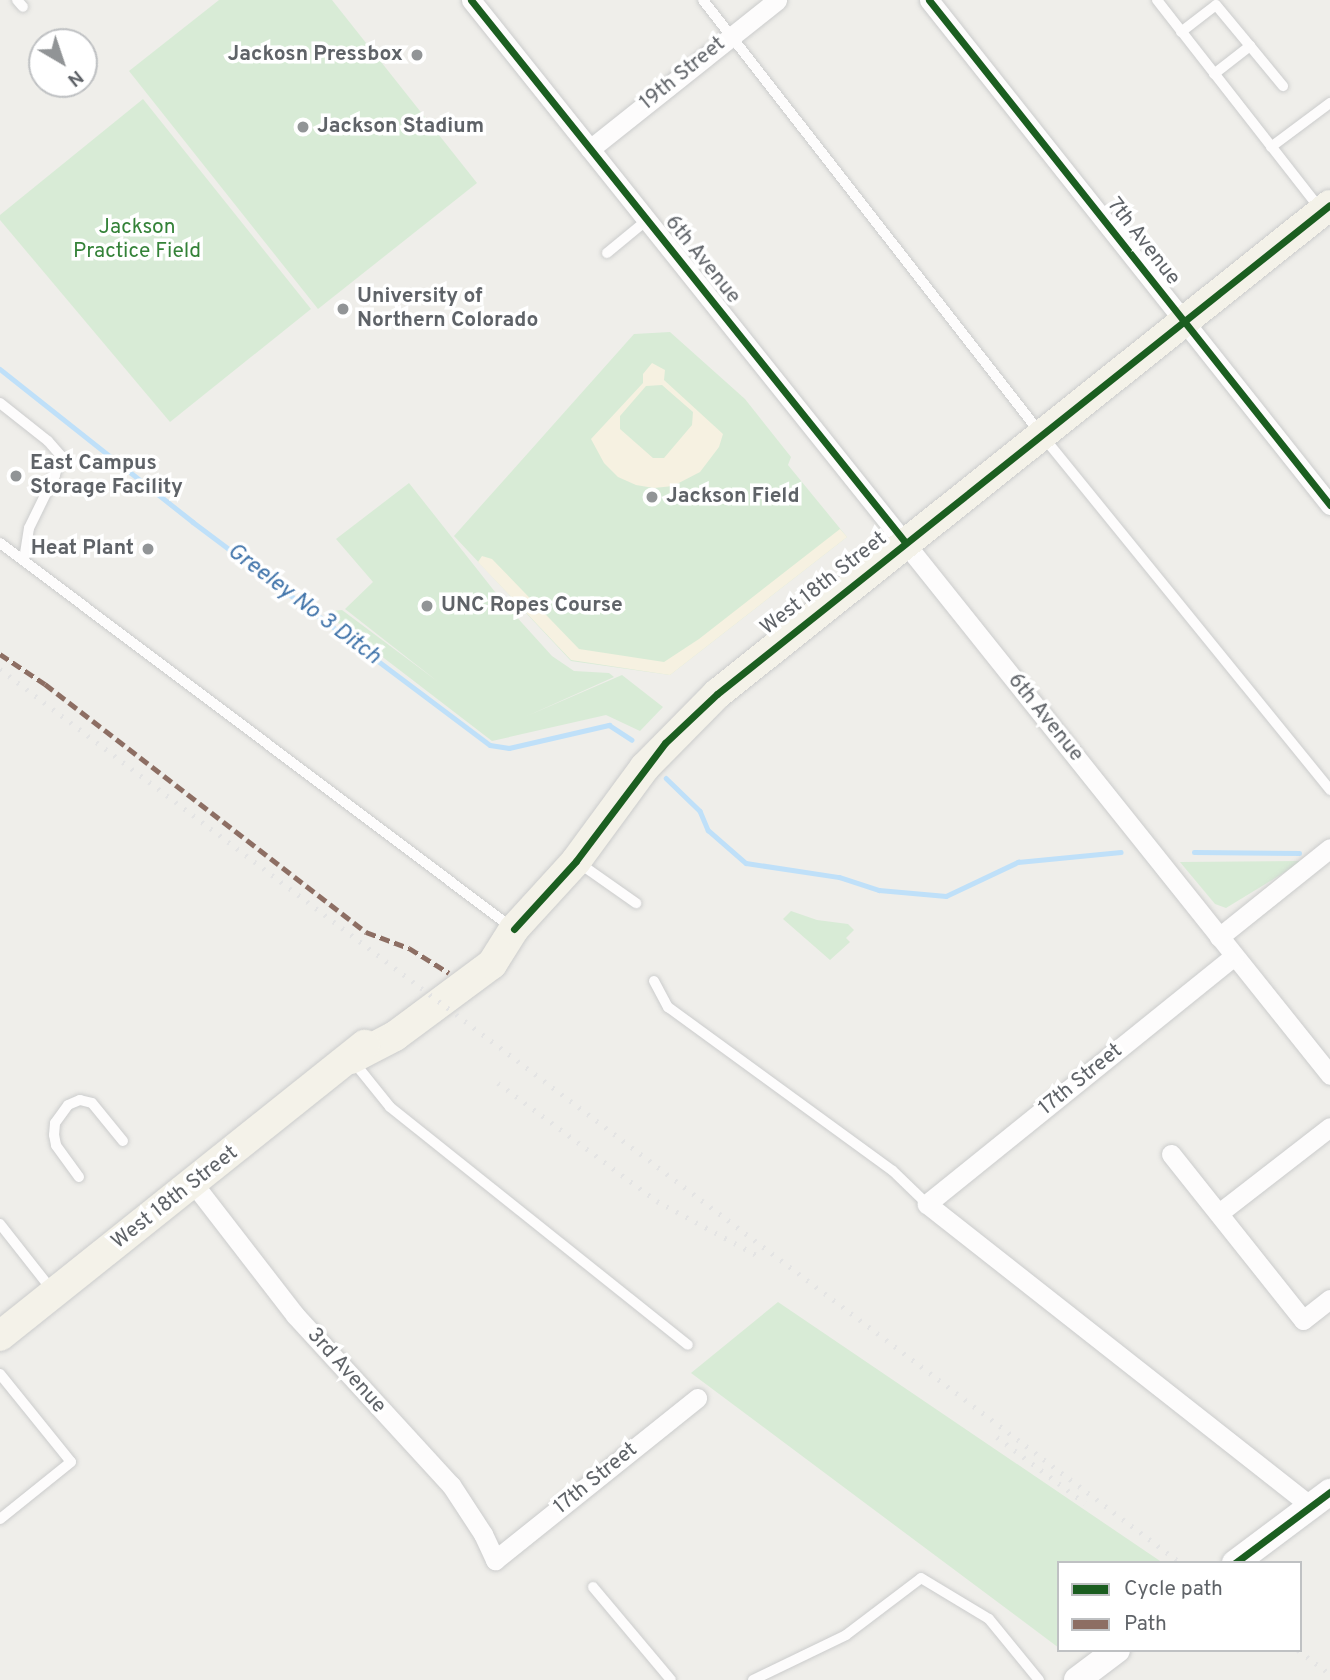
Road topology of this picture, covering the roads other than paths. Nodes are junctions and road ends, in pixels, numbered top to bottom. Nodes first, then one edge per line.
1 (471, 0) edge
2 (703, 0) edge
3 (777, 0) edge
4 (929, 0) edge
5 (1157, 0) edge
6 (1218, 2) edge
7 (1181, 32) junction
8 (732, 35) junction
9 (1250, 47) junction
10 (1214, 74) junction
11 (1283, 86) dead end
12 (1330, 103) edge
13 (1271, 147) junction
14 (590, 149) junction
15 (1327, 213) edge
16 (647, 220) junction
17 (607, 253) dead end
18 (1184, 321) junction
19 (0, 403) edge
20 (1041, 434) junction
21 (1330, 505) edge
22 (905, 542) junction
23 (0, 544) edge
24 (24, 561) junction
25 (1330, 790) edge
26 (1330, 848) edge
27 (576, 861) junction
28 (636, 903) dead end
29 (514, 929) junction
30 (1219, 937) junction
31 (1234, 956) junction
32 (654, 981) dead end
33 (351, 1059) junction
34 (1330, 1075) edge
35 (1330, 1127) edge
36 (123, 1141) dead end
37 (1171, 1153) dead end
38 (79, 1177) dead end
39 (193, 1183) junction
40 (927, 1204) junction
41 (1219, 1213) junction
42 (0, 1224) edge
43 (54, 1293) junction
44 (1330, 1299) edge
45 (0, 1336) edge
46 (688, 1345) dead end
47 (0, 1374) edge
48 (697, 1398) dead end
49 (1321, 1499) edge
50 (0, 1519) edge
51 (495, 1560) joint
52 (1239, 1561) edge
53 (593, 1587) dead end
54 (1114, 1652) edge
55 (671, 1680) edge
56 (753, 1680) edge
57 (1039, 1680) edge
58 (1077, 1680) edge

1 - 14 street, 6th Avenue
2 - 8 lane
3 - 8 street, 19th Street
4 - 18 street, 7th Avenue
5 - 7 lane
6 - 7 lane
6 - 9 lane
7 - 10 lane
8 - 14 street, 19th Street
8 - 20 lane
9 - 10 lane
9 - 11 lane
10 - 13 lane
12 - 13 lane
13 - 15 lane
14 - 16 street, 6th Avenue
15 - 18 main road, West 18th Street
16 - 17 lane
16 - 22 street, 6th Avenue
18 - 20 main road, West 18th Street
18 - 21 street, 7th Avenue
19 - 24 lane
20 - 22 main road, West 18th Street
20 - 25 lane
22 - 27 main road, West 18th Street
22 - 30 street, 6th Avenue
23 - 24 lane
24 - 29 lane
26 - 30 street
27 - 28 lane
27 - 29 main road, West 18th Street
29 - 33 main road, West 18th Street
30 - 31 street, 6th Avenue
31 - 34 street, 6th Avenue
31 - 40 street, 17th Street
32 - 40 lane
33 - 39 main road, West 18th Street
33 - 46 lane
35 - 41 street
36 - 38 lane
37 - 41 street
39 - 43 main road, West 18th Street
39 - 51 street, 3rd Avenue
40 - 49 street
41 - 44 street
42 - 43 lane
43 - 45 main road, West 18th Street
47 - 50 lane
48 - 51 street, 17th Street
49 - 52 main road
53 - 55 lane
54 - 58 main road
56 - 57 lane

